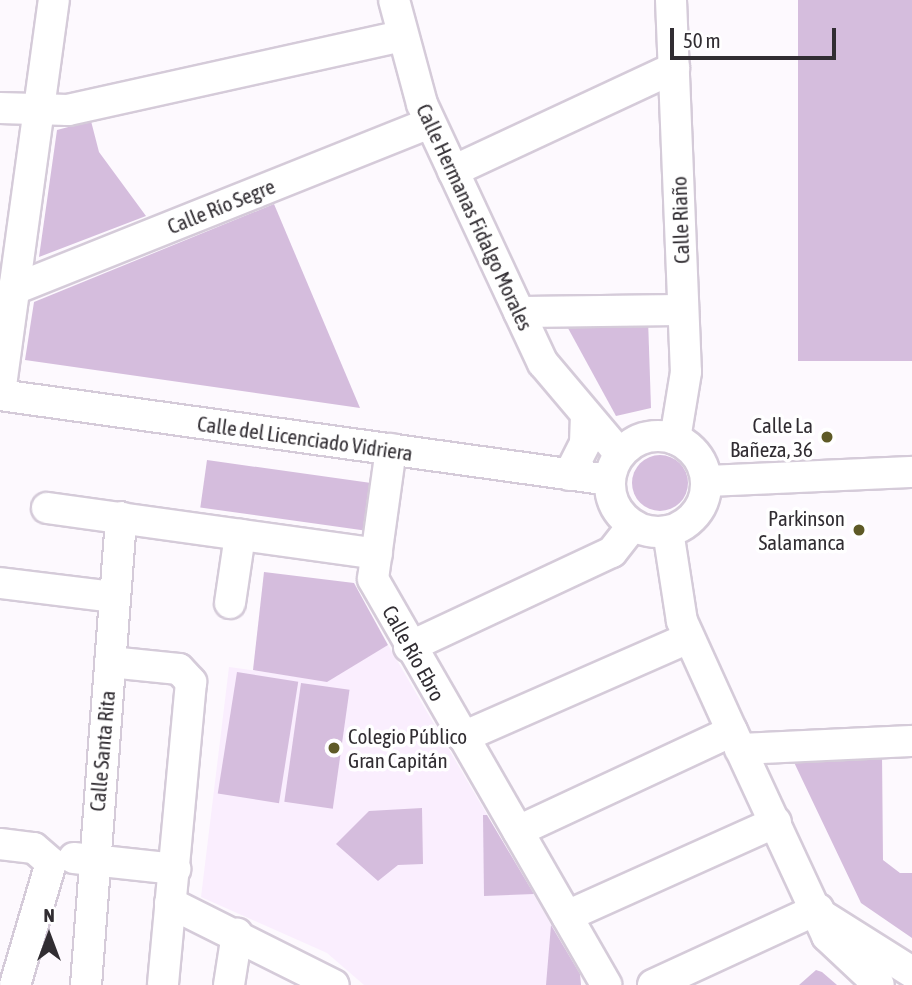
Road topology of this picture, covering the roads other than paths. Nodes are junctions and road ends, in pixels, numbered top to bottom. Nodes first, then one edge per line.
1 (54, 0) edge
2 (394, 0) edge
3 (671, 0) edge
4 (403, 36) junction
5 (674, 68) junction
6 (0, 108) edge
7 (36, 113) junction
8 (430, 122) junction
9 (453, 171) junction
10 (12, 290) junction
11 (683, 310) junction
12 (519, 312) junction
13 (0, 394) edge
14 (586, 420) junction
15 (675, 439) junction
16 (391, 449) junction
17 (615, 467) junction
18 (912, 472) edge
19 (569, 475) junction
20 (706, 481) junction
21 (47, 508) dead end
22 (121, 517) junction
23 (633, 525) junction
24 (668, 531) junction
25 (240, 535) junction
26 (377, 554) junction
27 (0, 583) edge
28 (114, 597) junction
29 (230, 603) dead end
30 (688, 638) junction
31 (409, 647) junction
32 (110, 662) junction
33 (463, 737) junction
34 (736, 740) junction
35 (912, 741) edge
36 (776, 822) junction
37 (518, 831) junction
38 (0, 844) edge
39 (93, 860) junction
40 (51, 863) junction
41 (175, 869) junction
42 (170, 903) junction
43 (821, 912) junction
44 (567, 916) junction
45 (237, 934) junction
46 (912, 972) edge
47 (324, 982) edge
48 (15, 985) edge
49 (86, 985) edge
50 (163, 985) edge
51 (229, 985) edge
52 (606, 985) edge
53 (653, 985) edge
54 (878, 985) edge

1 - 7 street
2 - 4 street, Calle Hermanas Fidalgo Morales
3 - 5 street, Calle Riaño
4 - 7 street
4 - 8 street, Calle Hermanas Fidalgo Morales
5 - 9 street
5 - 11 street, Calle Riaño
6 - 7 street
7 - 10 street
8 - 9 street, Calle Hermanas Fidalgo Morales
8 - 10 street, Calle Río Segre
9 - 12 street, Calle Hermanas Fidalgo Morales
10 - 13 street
11 - 12 street
11 - 15 street, Calle Riaño
12 - 14 street, Calle Hermanas Fidalgo Morales
13 - 16 street, Calle del Licenciado Vidriera
14 - 17 street, Calle Hermanas Fidalgo Morales
14 - 19 street
15 - 17 street
15 - 20 street
16 - 19 street, Calle del Licenciado Vidriera
16 - 26 street, Calle Río Ebro
17 - 19 street, Calle del Licenciado Vidriera
17 - 23 street
18 - 20 street
20 - 24 street
21 - 22 street
22 - 25 street
22 - 28 street, Calle Santa Rita
23 - 24 street
23 - 31 street
24 - 30 street
25 - 26 street
25 - 29 street
26 - 31 street, Calle Río Ebro
27 - 28 street
28 - 32 street, Calle Santa Rita
30 - 33 street
30 - 34 street
31 - 33 street, Calle Río Ebro
32 - 39 street, Calle Santa Rita
32 - 41 street
33 - 37 street, Calle Río Ebro
34 - 35 street
34 - 36 street
34 - 37 street
36 - 43 street
36 - 44 street
37 - 44 street, Calle Río Ebro
38 - 40 street
39 - 40 street
39 - 41 street
39 - 49 street, Calle Santa Rita
40 - 48 street
41 - 42 street
42 - 45 street
42 - 50 street
43 - 46 street
43 - 53 street
43 - 54 street
44 - 52 street, Calle Río Ebro
45 - 47 street
45 - 51 street

